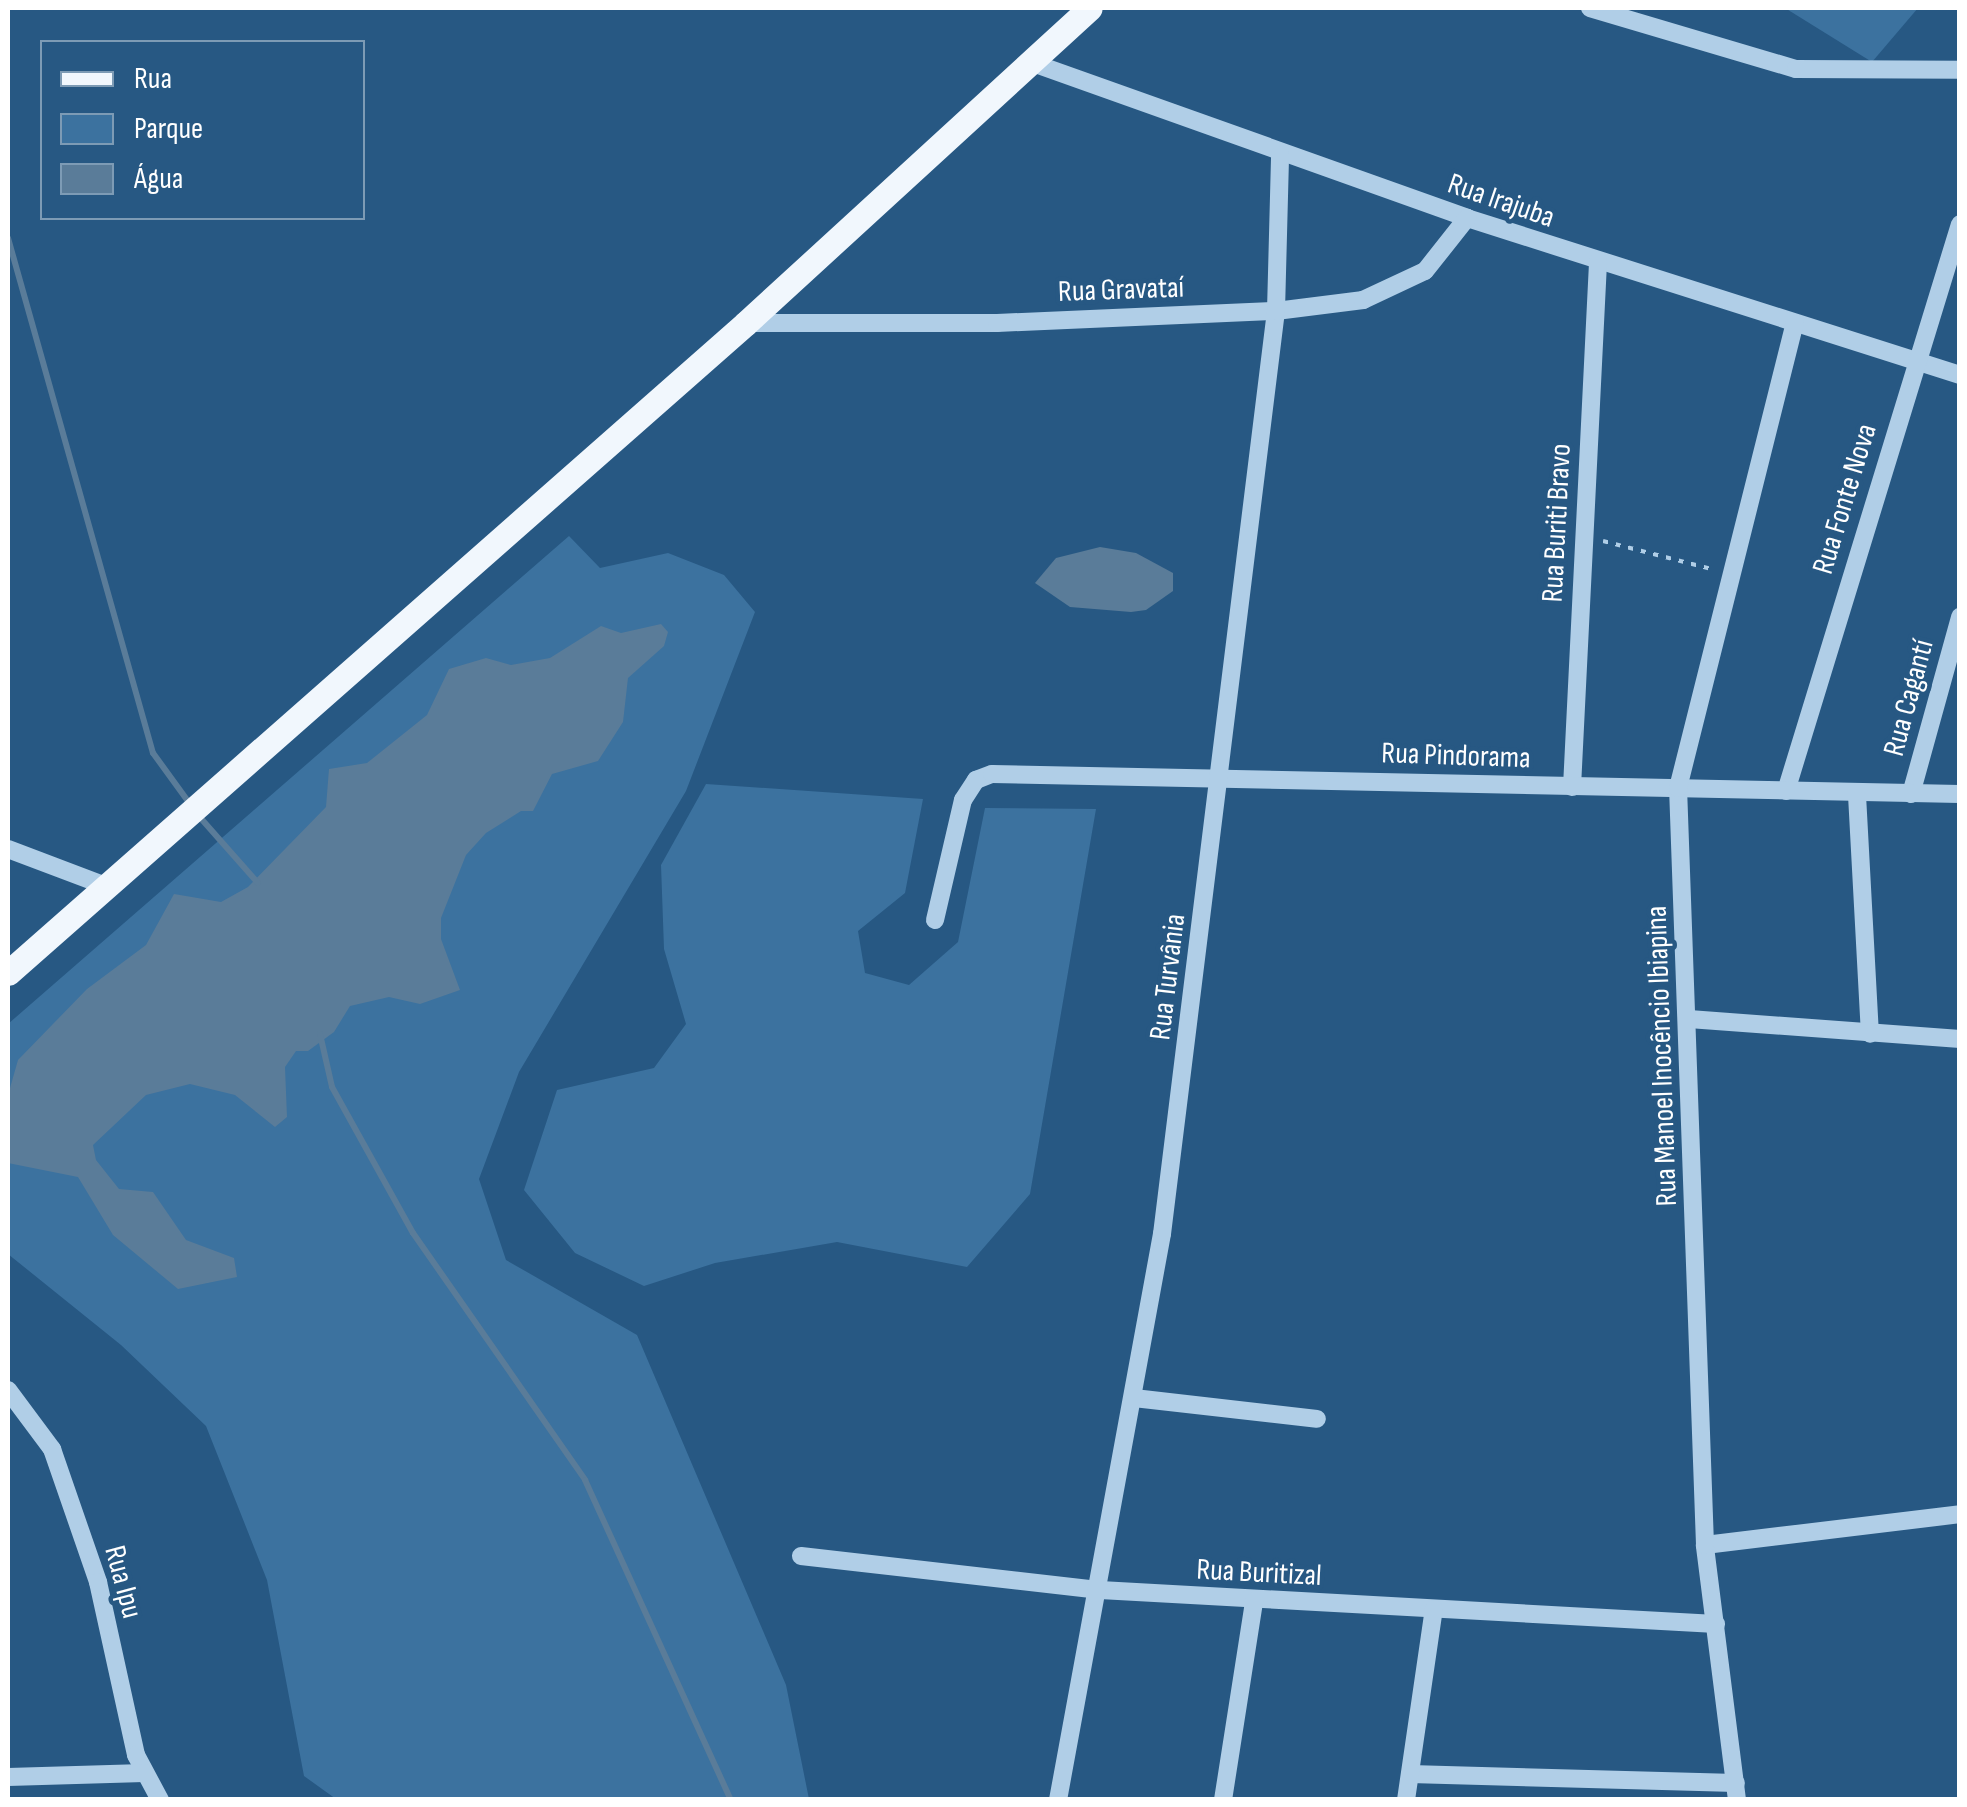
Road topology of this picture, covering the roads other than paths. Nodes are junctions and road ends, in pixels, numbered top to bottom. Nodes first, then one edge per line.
1 (1090, 8) edge
2 (1590, 8) edge
3 (1030, 62) junction
4 (1960, 70) edge
5 (1280, 155) junction
6 (1467, 218) junction
7 (1960, 224) edge
8 (1598, 262) junction
9 (1276, 311) junction
10 (746, 323) junction
11 (1795, 324) junction
12 (1914, 362) junction
13 (1960, 375) edge
14 (1960, 617) edge
15 (1222, 775) junction
16 (1572, 787) junction
17 (1678, 788) junction
18 (1786, 791) junction
19 (1911, 794) junction
20 (1960, 794) edge
21 (1856, 795) junction
22 (8, 848) edge
23 (106, 886) junction
24 (935, 920) dead end
25 (8, 972) edge
26 (1690, 1019) junction
27 (1870, 1034) junction
28 (1960, 1039) edge
29 (8, 1390) edge
30 (1134, 1398) junction
31 (1317, 1418) dead end
32 (1960, 1514) edge
33 (1706, 1545) junction
34 (801, 1556) dead end
35 (1100, 1590) junction
36 (1254, 1601) junction
37 (1434, 1608) junction
38 (1716, 1624) junction
39 (144, 1773) junction
40 (1410, 1774) junction
41 (8, 1777) edge
42 (1736, 1791) edge
43 (160, 1800) edge
44 (1058, 1800) edge
45 (1223, 1800) edge
46 (1406, 1800) edge

1 - 3 main road
2 - 4 street
3 - 5 street, Rua Irajuba
3 - 10 main road
5 - 6 street, Rua Irajuba
5 - 9 street, Rua Turvânia
6 - 8 street, Rua Irajuba
6 - 9 street, Rua Gravataí
7 - 12 street, Rua Fonte Nova
8 - 11 street, Rua Irajuba
8 - 16 street, Rua Buriti Bravo
9 - 10 street, Rua Gravataí
9 - 15 street, Rua Turvânia
10 - 23 main road
11 - 12 street, Rua Irajuba
11 - 17 street, Rua Manoel Inocêncio Ibiapina
12 - 13 street, Rua Irajuba
12 - 18 street, Rua Fonte Nova
14 - 19 street, Rua Cagantí
15 - 16 street, Rua Pindorama
15 - 24 street, Rua Pindorama
15 - 30 street, Rua Turvânia
16 - 17 street, Rua Pindorama
17 - 18 street, Rua Pindorama
17 - 26 street, Rua Manoel Inocêncio Ibiapina
18 - 21 street, Rua Pindorama
19 - 20 street, Rua Pindorama
19 - 21 street, Rua Pindorama
21 - 27 street
22 - 23 street
23 - 25 main road
26 - 27 street
26 - 33 street, Rua Manoel Inocêncio Ibiapina
27 - 28 street
29 - 39 street, Rua Ipu
30 - 31 street
30 - 35 street, Rua Turvânia
32 - 33 street
33 - 38 street, Rua Manoel Inocêncio Ibiapina
34 - 35 street, Rua Buritizal
35 - 36 street, Rua Buritizal
35 - 44 street, Rua Turvânia
36 - 37 street, Rua Buritizal
36 - 45 street
37 - 38 street, Rua Buritizal
37 - 40 street
38 - 42 street, Rua Manoel Inocêncio Ibiapina
39 - 41 street
39 - 43 street, Rua Ipu
40 - 42 street
40 - 46 street

